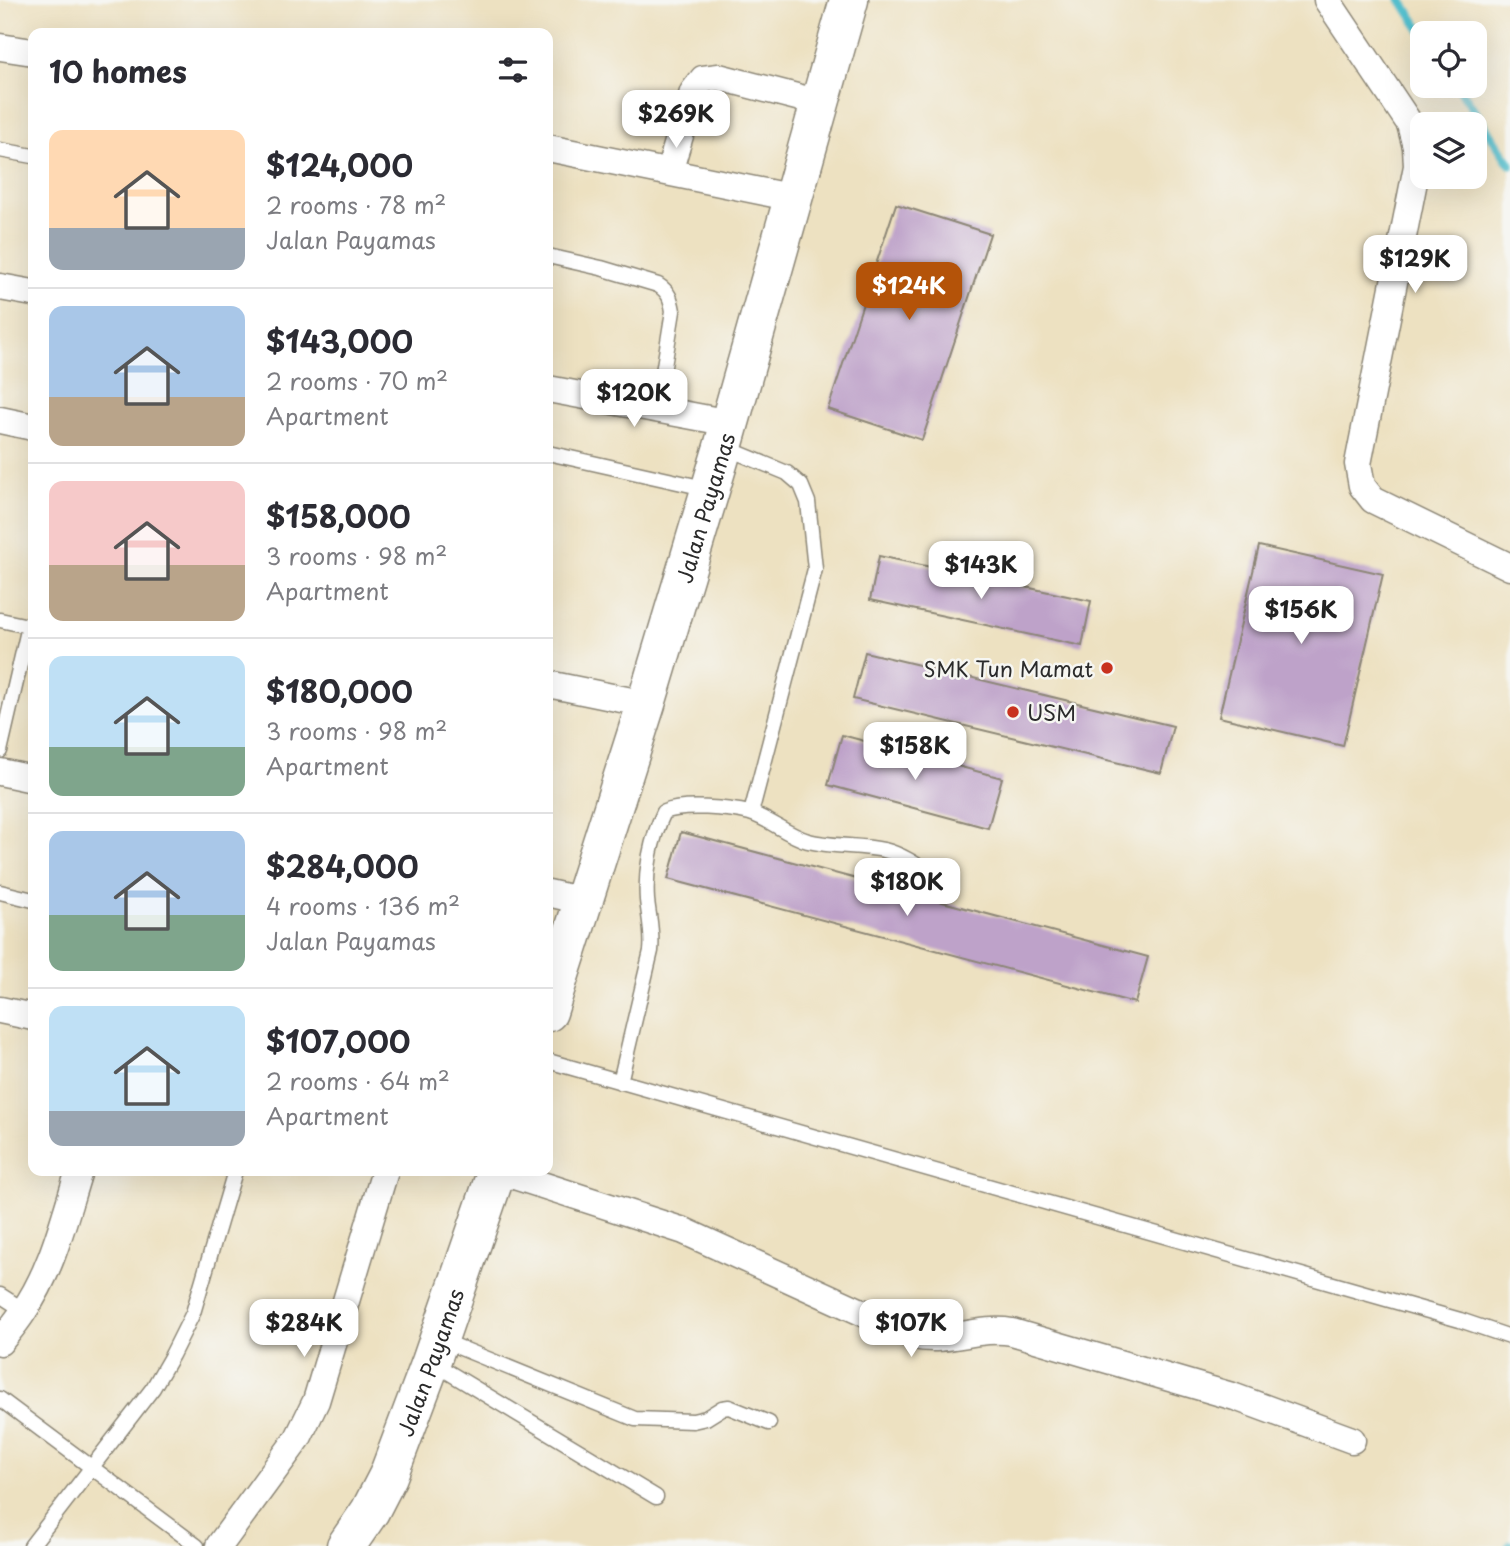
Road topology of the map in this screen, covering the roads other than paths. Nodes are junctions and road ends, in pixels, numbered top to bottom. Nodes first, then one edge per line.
1 (848, 0) edge
2 (1327, 0) edge
3 (0, 47) edge
4 (28, 51) edge
5 (820, 103) junction
6 (553, 149) edge
7 (0, 150) edge
8 (28, 155) edge
9 (669, 173) junction
10 (794, 198) junction
11 (553, 258) edge
12 (0, 287) edge
13 (28, 292) edge
14 (553, 390) edge
15 (657, 410) junction
16 (0, 421) edge
17 (28, 427) edge
18 (726, 435) junction
19 (553, 454) edge
20 (710, 489) junction
21 (1510, 568) edge
22 (0, 620) edge
23 (28, 625) edge
24 (28, 638) edge
25 (553, 685) edge
26 (646, 704) junction
27 (0, 751) edge
28 (0, 772) edge
29 (28, 778) edge
30 (751, 813) junction
31 (937, 878) dead end
32 (0, 892) edge
33 (565, 897) edge
34 (28, 899) edge
35 (553, 976) edge
36 (0, 1010) edge
37 (28, 1016) edge
38 (553, 1062) edge
39 (620, 1082) junction
40 (77, 1176) edge
41 (234, 1176) edge
42 (384, 1176) edge
43 (487, 1176) edge
44 (495, 1176) edge
45 (0, 1295) edge
46 (25, 1311) junction
47 (1510, 1337) edge
48 (0, 1342) edge
49 (435, 1350) junction
50 (0, 1399) edge
51 (769, 1423) dead end
52 (1352, 1440) dead end
53 (92, 1468) junction
54 (656, 1497) dead end
55 (31, 1546) edge
56 (197, 1546) edge
57 (219, 1546) edge
58 (346, 1546) edge

1 - 5 highway, Jalan Payamas
2 - 21 street
3 - 4 street
5 - 9 street
5 - 10 highway, Jalan Payamas
6 - 9 street
7 - 8 lane
9 - 10 street
10 - 18 highway, Jalan Payamas
11 - 15 lane
12 - 13 street
14 - 15 street
15 - 18 street
16 - 17 street
18 - 20 highway, Jalan Payamas
18 - 30 lane
19 - 20 lane
20 - 26 highway, Jalan Payamas
22 - 23 lane
24 - 27 lane
25 - 26 street
26 - 33 highway, Jalan Payamas
28 - 29 street
30 - 31 lane
30 - 39 lane
32 - 34 lane
33 - 35 highway, Jalan Payamas
36 - 37 street
38 - 39 lane
39 - 47 lane
40 - 46 street
41 - 53 lane
42 - 57 street
43 - 49 highway, Jalan Payamas
44 - 52 street
45 - 46 lane
46 - 48 street
49 - 51 lane
49 - 54 lane
49 - 58 highway, Jalan Payamas
50 - 53 lane
53 - 55 lane
53 - 56 lane

